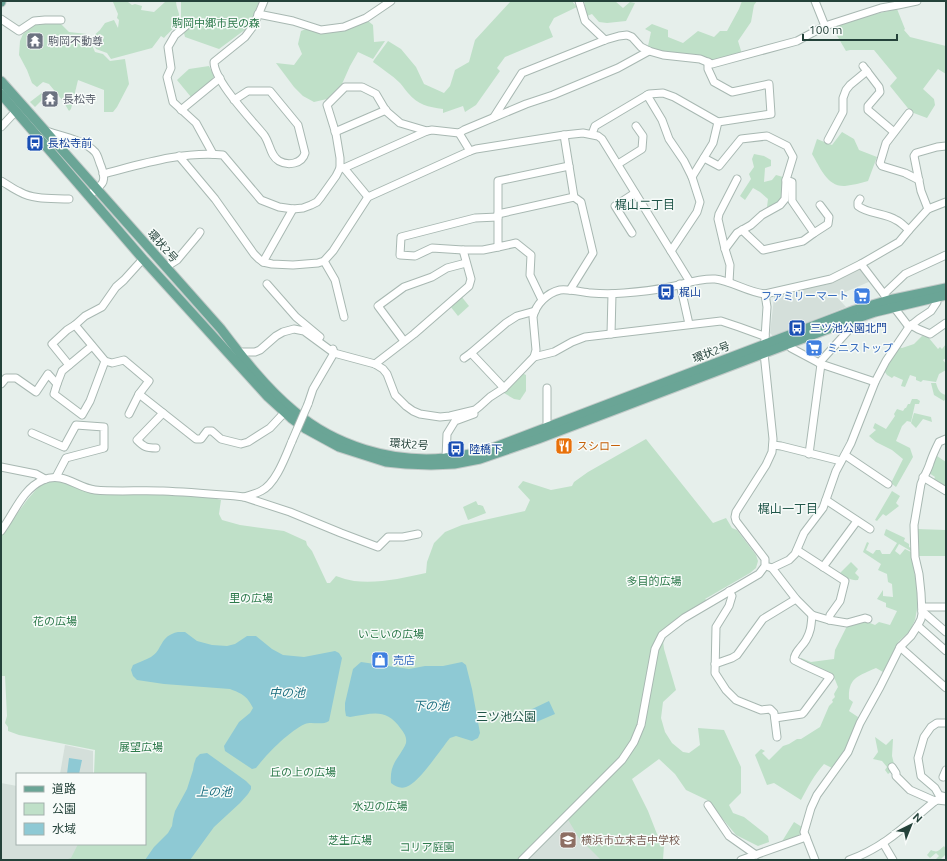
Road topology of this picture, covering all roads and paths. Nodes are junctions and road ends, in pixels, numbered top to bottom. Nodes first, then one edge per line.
1 (264, 1) edge
2 (391, 1) edge
3 (579, 1) edge
4 (815, 1) edge
5 (917, 1) edge
6 (258, 14) junction
7 (1, 19) edge
8 (61, 20) dead end
9 (188, 24) dead end
10 (825, 26) junction
11 (605, 40) junction
12 (649, 51) junction
13 (708, 62) junction
14 (220, 78) junction
15 (1, 81) edge
16 (1, 94) edge
17 (647, 95) junction
18 (234, 100) junction
19 (182, 110) junction
20 (386, 110) junction
21 (16, 112) junction
22 (909, 113) dead end
23 (494, 117) junction
24 (718, 122) junction
25 (636, 126) dead end
26 (1, 127) edge
27 (46, 131) junction
28 (427, 131) junction
29 (335, 132) junction
30 (894, 132) junction
31 (459, 133) junction
32 (592, 134) junction
33 (564, 135) junction
34 (828, 140) dead end
35 (946, 146) edge
36 (470, 151) junction
37 (213, 154) junction
38 (179, 156) junction
39 (704, 158) junction
40 (618, 164) junction
41 (569, 166) junction
42 (342, 168) junction
43 (104, 174) junction
44 (692, 177) junction
45 (737, 179) dead end
46 (786, 180) junction
47 (919, 180) junction
48 (1, 181) edge
49 (97, 189) junction
50 (635, 193) junction
51 (88, 196) junction
52 (368, 197) junction
53 (574, 197) junction
54 (69, 199) dead end
55 (860, 199) dead end
56 (946, 202) edge
57 (820, 205) dead end
58 (294, 209) junction
59 (928, 209) junction
60 (498, 215) junction
61 (742, 230) junction
62 (909, 230) junction
63 (200, 232) dead end
64 (632, 233) dead end
65 (814, 233) junction
66 (498, 247) junction
67 (725, 249) junction
68 (463, 250) junction
69 (671, 251) junction
70 (946, 255) edge
71 (143, 259) junction
72 (324, 261) junction
73 (263, 262) junction
74 (466, 263) junction
75 (861, 264) junction
76 (166, 266) junction
77 (690, 282) junction
78 (729, 282) junction
79 (267, 284) dead end
80 (680, 284) junction
81 (946, 288) edge
82 (570, 290) junction
83 (612, 294) junction
84 (764, 294) junction
85 (946, 295) edge
86 (936, 297) junction
87 (542, 300) junction
88 (889, 301) junction
89 (535, 311) junction
90 (847, 317) junction
91 (344, 318) dead end
92 (946, 323) edge
93 (689, 324) junction
94 (75, 325) junction
95 (910, 326) junction
96 (611, 334) junction
97 (404, 341) junction
98 (789, 343) junction
99 (764, 344) junction
100 (92, 346) junction
101 (238, 352) junction
102 (334, 353) junction
103 (471, 353) junction
104 (534, 357) junction
105 (464, 358) dead end
106 (105, 361) junction
107 (820, 363) junction
108 (375, 364) junction
109 (69, 365) junction
110 (875, 382) junction
111 (1, 384) edge
112 (57, 384) junction
113 (504, 388) junction
114 (547, 388) dead end
115 (139, 394) junction
116 (480, 406) junction
117 (163, 413) junction
118 (284, 413) junction
119 (129, 414) dead end
120 (547, 427) junction
121 (32, 433) dead end
122 (946, 438) edge
123 (773, 445) junction
124 (156, 448) dead end
125 (809, 454) junction
126 (446, 458) junction
127 (843, 458) junction
128 (1, 466) edge
129 (56, 477) junction
130 (923, 477) junction
131 (45, 479) junction
132 (888, 484) dead end
133 (946, 491) edge
134 (244, 497) junction
135 (826, 500) junction
136 (857, 521) junction
137 (870, 529) dead end
138 (1, 531) edge
139 (418, 534) dead end
140 (797, 550) junction
141 (769, 567) junction
142 (823, 567) junction
143 (729, 591) junction
144 (796, 599) junction
145 (946, 607) edge
146 (922, 609) junction
147 (812, 615) junction
148 (868, 619) dead end
149 (829, 620) junction
150 (918, 626) junction
151 (946, 632) edge
152 (900, 647) junction
153 (946, 651) edge
154 (715, 664) junction
155 (946, 688) edge
156 (775, 718) junction
157 (946, 723) edge
158 (777, 737) dead end
159 (892, 767) dead end
160 (946, 797) edge
161 (935, 801) junction
162 (946, 801) edge
163 (708, 804) dead end
164 (806, 837) junction
165 (883, 843) junction
166 (756, 855) junction
167 (522, 860) edge
168 (740, 860) edge
169 (816, 860) edge
170 (849, 860) edge
171 (893, 860) edge

1 - 6 street
2 - 6 street
3 - 11 street
4 - 10 street
5 - 10 street
6 - 14 street
7 - 8 street
9 - 19 street
10 - 13 street
11 - 12 street
11 - 23 street
12 - 13 street
12 - 23 street
13 - 24 street
14 - 18 street
14 - 19 street
15 - 27 main road, 環状2号
16 - 21 main road, 環状2号
17 - 24 street
17 - 32 street
17 - 44 street
18 - 18 street
19 - 37 street
20 - 28 street
20 - 29 street
20 - 29 street
21 - 26 street
21 - 51 main road, 環状2号
22 - 30 street
23 - 31 street
24 - 39 street
25 - 40 street
27 - 43 street
27 - 49 main road, 環状2号
28 - 31 street
28 - 42 street
29 - 42 street
30 - 34 street
30 - 47 street
31 - 36 street
32 - 33 street
32 - 40 street
33 - 36 street
33 - 41 street
35 - 47 street
36 - 52 street
37 - 38 street
37 - 58 street
38 - 43 street
38 - 73 street
39 - 44 street
39 - 46 street
40 - 50 street
41 - 53 street
41 - 60 street
42 - 52 street
42 - 58 street
43 - 49 street
44 - 69 street
45 - 67 street
46 - 61 street
46 - 65 street
47 - 59 street
48 - 54 street
49 - 51 street
49 - 76 main road, 環状2号
50 - 64 street
50 - 69 street
51 - 71 main road, 環状2号
52 - 72 street
53 - 60 street
53 - 82 street
55 - 62 street
56 - 59 street
57 - 65 street
58 - 73 street
59 - 62 street
60 - 66 street
60 - 68 street
61 - 65 street
61 - 67 street
62 - 75 street
63 - 76 street
66 - 68 street
66 - 87 street
67 - 78 street
68 - 74 street
69 - 77 street
70 - 88 street
71 - 94 street
71 - 118 main road, 環状2号
72 - 73 street
72 - 91 street
74 - 97 street
74 - 97 street
75 - 84 street
75 - 88 street
76 - 101 main road, 環状2号
77 - 78 street
77 - 80 street
78 - 84 street
79 - 102 street
80 - 83 street
80 - 93 street
81 - 88 main road, 環状2号
82 - 83 street
82 - 87 street
83 - 96 street
84 - 99 street
85 - 86 main road, 環状2号
86 - 88 main road, 環状2号
86 - 95 street
87 - 89 street
88 - 90 main road, 環状2号
88 - 95 street
89 - 103 street
89 - 104 street
90 - 98 main road, 環状2号
90 - 99 main road, 環状2号
90 - 107 street
92 - 95 street
93 - 96 street
93 - 99 street
94 - 100 street
94 - 109 street
95 - 110 street
96 - 104 street
97 - 108 street
98 - 99 main road, 環状2号
98 - 107 street
99 - 118 main road, 環状2号
99 - 120 main road, 環状2号
99 - 123 street
100 - 106 street
100 - 109 street
101 - 102 street
101 - 126 main road, 環状2号
102 - 108 street
102 - 134 street, bridge
103 - 105 street
103 - 113 street
104 - 113 street
106 - 112 street
106 - 115 street
107 - 110 street
107 - 125 street
108 - 116 street
109 - 112 street
110 - 127 street
111 - 112 street
113 - 116 street
114 - 120 street
115 - 117 street
115 - 119 street
116 - 126 street
117 - 118 street
117 - 124 street
120 - 126 main road, 環状2号
121 - 129 street
122 - 130 street
123 - 125 street
123 - 141 street
125 - 127 street
127 - 132 street
127 - 135 street
128 - 131 street
129 - 131 street
129 - 134 street
130 - 133 street
130 - 146 street
131 - 138 street
134 - 139 street
135 - 136 street
135 - 140 street
136 - 137 street
136 - 142 street
140 - 141 street
140 - 142 street
141 - 143 street
141 - 144 street
142 - 149 street
143 - 154 street
143 - 167 street
144 - 147 street
144 - 154 street
145 - 146 street
146 - 150 street
146 - 151 street
147 - 149 street
147 - 156 street
148 - 149 street
150 - 152 street
150 - 153 street
152 - 155 street
152 - 164 street
154 - 156 street
156 - 158 street
157 - 160 street
159 - 161 street
161 - 162 street
161 - 165 street
163 - 166 street
164 - 166 street
164 - 169 street
165 - 170 street
165 - 171 street
166 - 168 street

